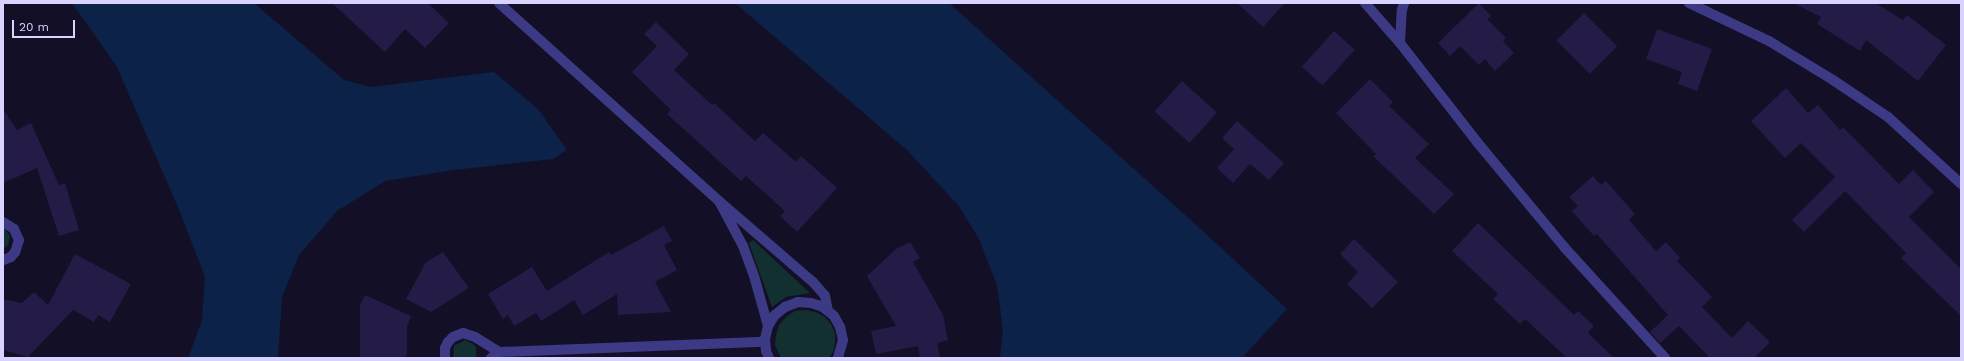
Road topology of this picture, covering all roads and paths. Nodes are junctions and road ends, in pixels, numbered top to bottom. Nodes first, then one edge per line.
1 (499, 3) edge
2 (1365, 3) edge
3 (1404, 3) edge
4 (1688, 3) edge
5 (1400, 43) junction
6 (1961, 184) edge
7 (719, 201) junction
8 (3, 222) edge
9 (3, 260) edge
10 (828, 311) junction
11 (768, 326) junction
12 (765, 342) junction
13 (495, 355) edge
14 (768, 357) edge
15 (445, 358) edge
16 (838, 358) edge
17 (1665, 358) edge

1 - 7 street
2 - 5 street
3 - 5 street
4 - 6 street
5 - 17 street
7 - 10 street
7 - 11 street
8 - 9 street
10 - 11 street
10 - 16 street
11 - 12 street
12 - 13 street
12 - 14 street
13 - 15 street

